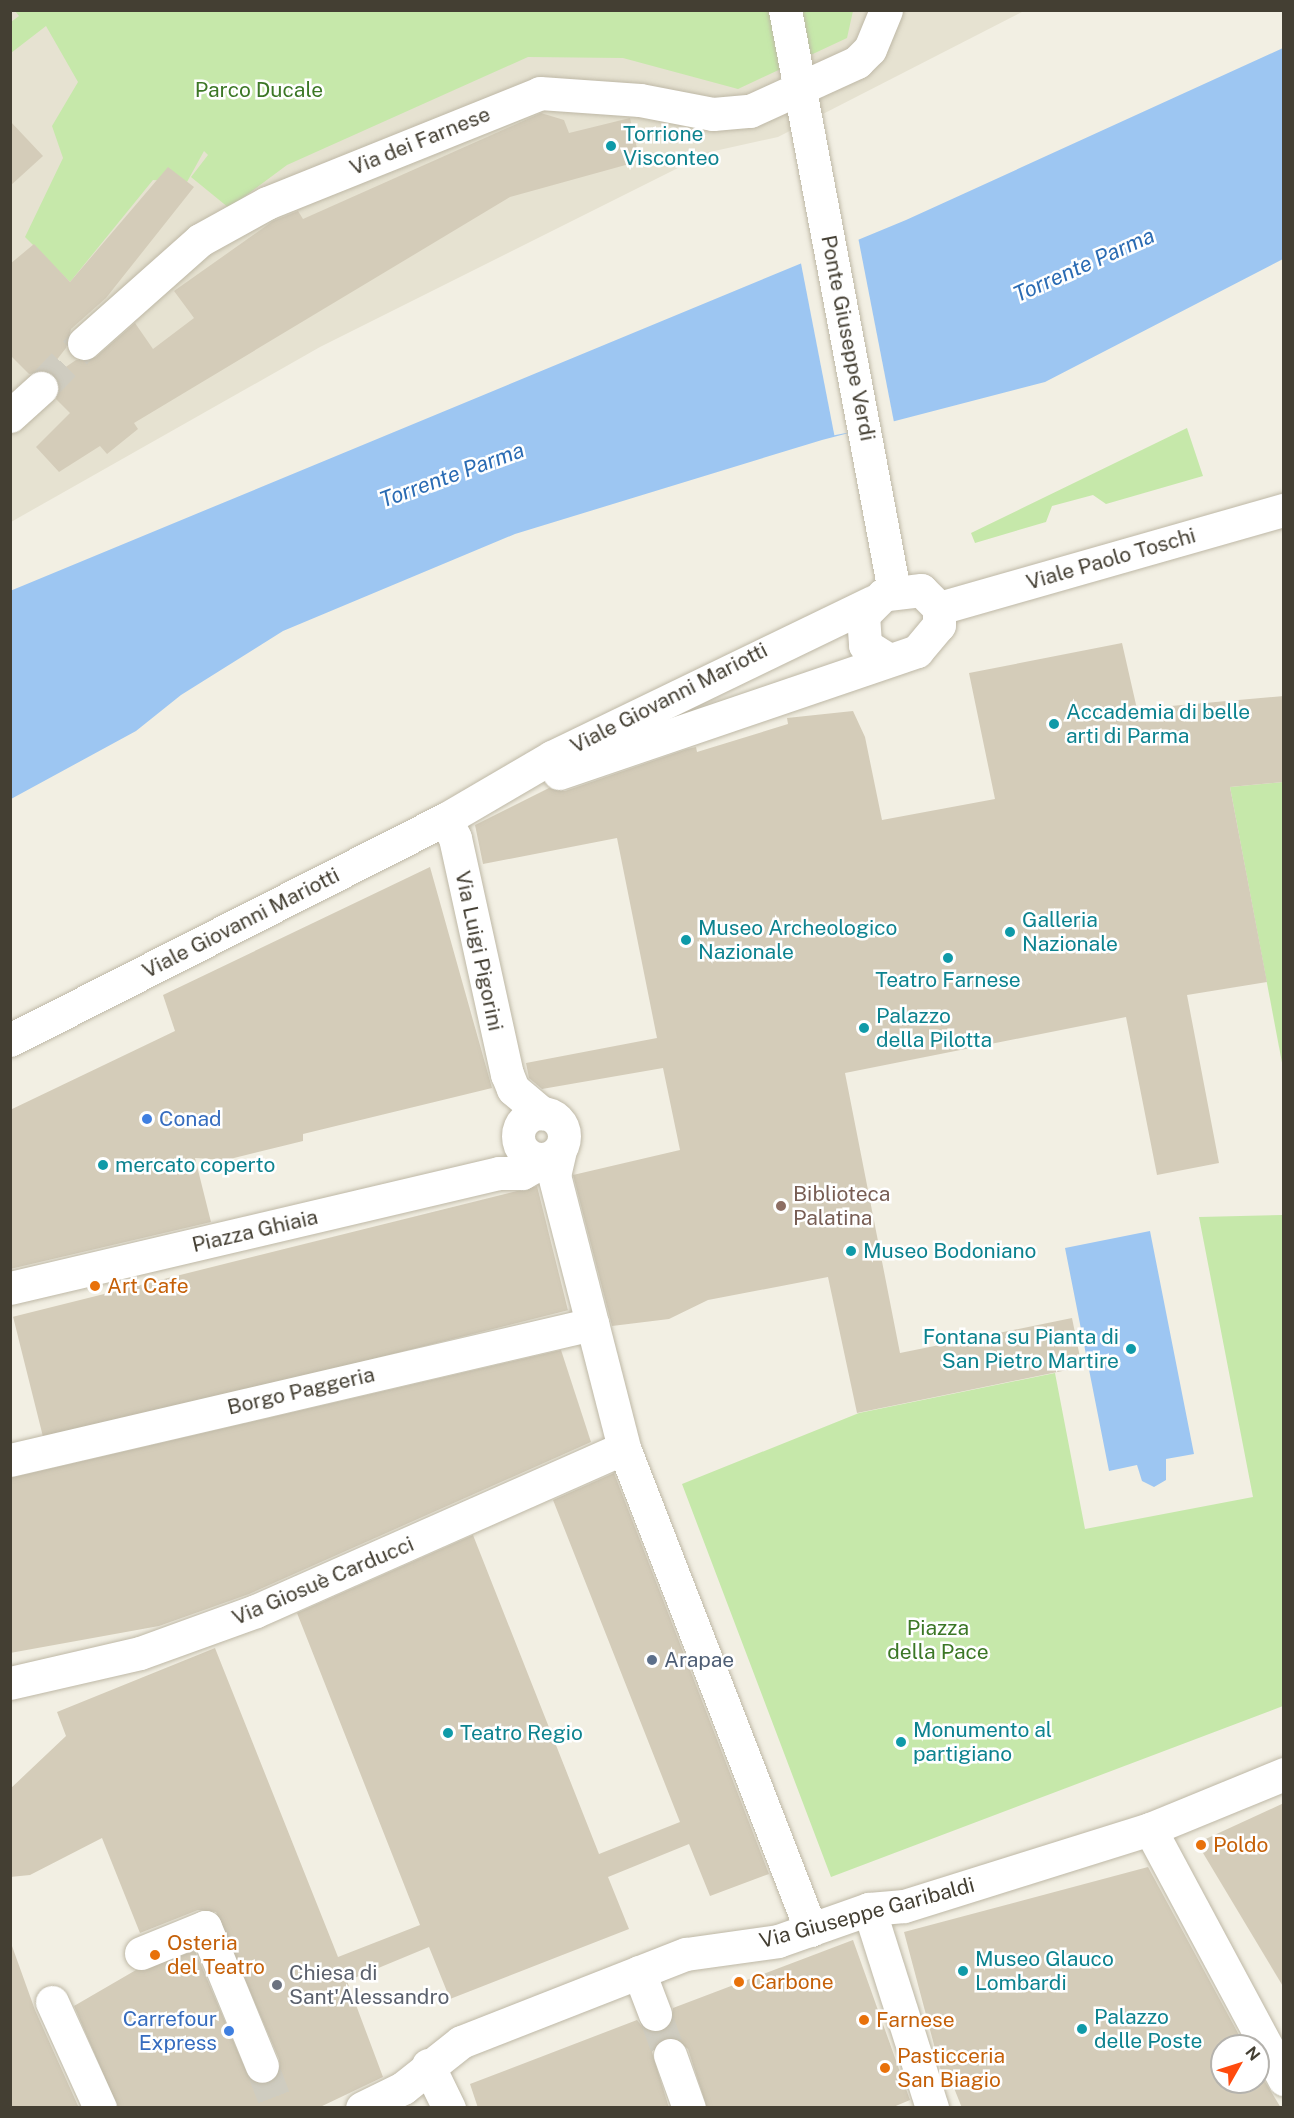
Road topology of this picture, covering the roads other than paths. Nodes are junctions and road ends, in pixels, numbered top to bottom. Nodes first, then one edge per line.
1 (785, 10) edge
2 (886, 10) edge
3 (800, 90) junction
4 (84, 344) tunnel mouth
5 (1284, 510) edge
6 (883, 597) junction
7 (939, 608) junction
8 (886, 659) junction
9 (459, 812) junction
10 (10, 1040) edge
11 (511, 1085) junction
12 (537, 1148) junction
13 (10, 1288) edge
14 (592, 1324) junction
15 (624, 1448) junction
16 (10, 1460) edge
17 (10, 1683) edge
18 (1284, 1774) edge
19 (1150, 1829) junction
20 (869, 1909) junction
21 (811, 1930) junction
22 (141, 1953) dead end
23 (639, 1972) junction
24 (52, 2002) dead end
25 (655, 2014) tunnel mouth
26 (670, 2055) tunnel mouth
27 (428, 2065) junction
28 (262, 2066) tunnel mouth
29 (1284, 2079) edge
30 (100, 2108) edge
31 (362, 2108) edge
32 (449, 2108) edge
33 (689, 2108) edge
34 (932, 2108) edge

1 - 3 street, Ponte Giuseppe Verdi
2 - 3 street, Via dei Farnese
3 - 4 street, Via dei Farnese
3 - 6 street, Ponte Giuseppe Verdi
5 - 7 street, Viale Paolo Toschi
6 - 7 street
6 - 8 street
6 - 9 street, Viale Giovanni Mariotti
7 - 8 street
8 - 9 street, Viale Giovanni Mariotti
9 - 10 street, Viale Giovanni Mariotti
9 - 11 street, Via Luigi Pigorini
11 - 12 street, Via Luigi Pigorini
11 - 12 street
12 - 13 street, Piazza Ghiaia
12 - 14 street
14 - 15 street
14 - 16 street, Borgo Paggeria
15 - 17 street, Via Giosuè Carducci
15 - 21 street
18 - 19 street, Via Giuseppe Garibaldi
19 - 20 street, Via Giuseppe Garibaldi
19 - 29 street
20 - 21 street, Via Giuseppe Garibaldi
20 - 34 street
21 - 23 street, Via Giuseppe Garibaldi
22 - 28 street
23 - 25 street
23 - 27 street, Via Giuseppe Garibaldi
24 - 30 street
26 - 33 street
27 - 31 street, Via Giuseppe Garibaldi
27 - 32 street

